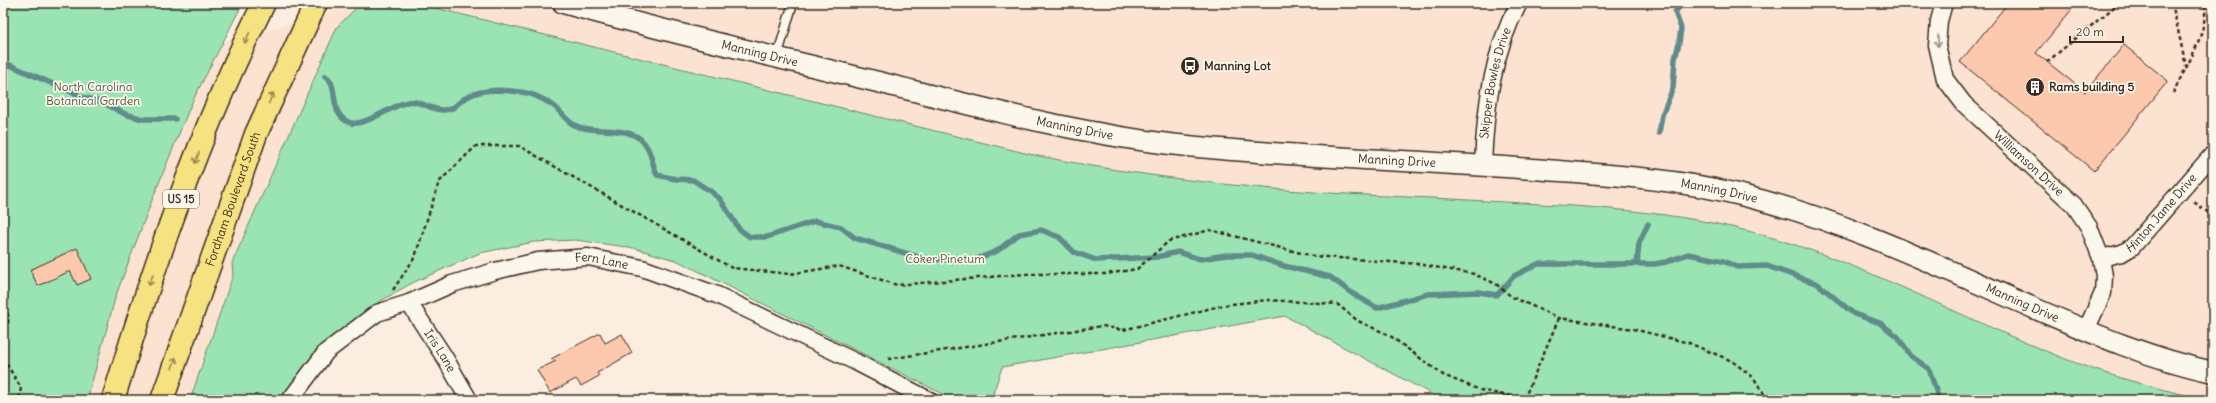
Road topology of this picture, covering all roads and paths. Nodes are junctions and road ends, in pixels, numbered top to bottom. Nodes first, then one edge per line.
1 (264, 3) edge
2 (316, 3) edge
3 (563, 3) edge
4 (793, 3) edge
5 (1519, 3) edge
6 (1944, 3) edge
7 (2119, 3) edge
8 (2172, 3) edge
9 (2205, 3) edge
10 (777, 57) junction
11 (2047, 62) dead end
12 (2186, 66) junction
13 (2173, 93) dead end
14 (2213, 154) edge
15 (1483, 166) junction
16 (2180, 192) junction
17 (2213, 216) edge
18 (2101, 258) junction
19 (409, 303) junction
20 (3, 307) edge
21 (3, 311) edge
22 (7, 311) junction
23 (377, 313) junction
24 (1559, 318) junction
25 (2086, 330) junction
26 (3, 335) edge
27 (3, 358) edge
28 (885, 359) dead end
29 (2213, 372) edge
30 (19, 400) edge
31 (113, 400) edge
32 (162, 400) edge
33 (290, 400) edge
34 (469, 400) edge
35 (929, 400) edge
36 (1524, 400) edge
37 (1528, 400) edge
38 (1768, 400) edge

1 -> 31 highway, US 15
32 -> 2 highway, Fordham Boulevard South
3 - 10 street, Manning Drive
4 - 10 lane
5 - 15 street, Skipper Bowles Drive
6 -> 18 street, Williamson Drive
7 - 11 path
8 - 12 path
9 - 12 path
10 - 15 street, Manning Drive
12 - 13 path
14 - 16 street, Hinton Jame Drive
15 - 25 street, Manning Drive
16 - 17 path
16 - 18 street, Hinton Jame Drive
18 - 25 street, Williamson Drive
19 - 23 street, Fern Lane
19 - 34 street, Iris Lane
19 - 35 street, Fern Lane
20 - 22 path
21 - 22 path
22 - 26 path
23 - 24 path
23 - 33 street, Fern Lane
24 - 36 path
24 - 38 path
25 - 29 street, Manning Drive
27 - 30 path
28 - 36 path
36 - 37 path

